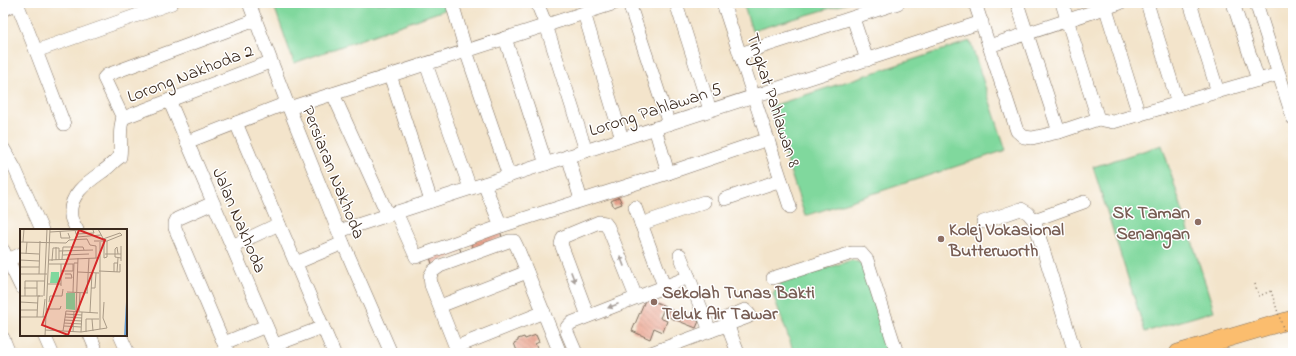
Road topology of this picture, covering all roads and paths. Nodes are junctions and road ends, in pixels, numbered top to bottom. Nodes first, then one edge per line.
1 (17, 3) edge
2 (172, 3) edge
3 (249, 3) edge
4 (452, 3) edge
5 (537, 3) edge
6 (615, 3) edge
7 (629, 3) edge
8 (676, 3) edge
9 (723, 3) edge
10 (898, 3) edge
11 (975, 3) edge
12 (1017, 3) edge
13 (1062, 3) edge
14 (1120, 3) edge
15 (1147, 3) edge
16 (1190, 3) edge
17 (1233, 3) edge
18 (1256, 3) edge
19 (1105, 5) edge
20 (3, 10) edge
21 (584, 13) junction
22 (853, 18) junction
23 (256, 20) junction
24 (1067, 20) junction
25 (982, 22) junction
26 (546, 25) junction
27 (1027, 33) junction
28 (505, 38) junction
29 (989, 46) junction
30 (36, 50) junction
31 (466, 51) junction
32 (740, 54) junction
33 (867, 60) junction
34 (270, 62) junction
35 (426, 64) junction
36 (1279, 74) junction
37 (390, 75) junction
38 (1258, 80) junction
39 (1218, 92) junction
40 (333, 94) junction
41 (754, 96) junction
42 (169, 100) junction
43 (1178, 103) junction
44 (288, 106) junction
45 (710, 110) junction
46 (1139, 115) junction
47 (123, 118) junction
48 (1293, 118) edge
49 (1098, 119) junction
50 (236, 123) junction
51 (64, 124) dead end
52 (669, 124) junction
53 (655, 128) junction
54 (1059, 132) junction
55 (622, 139) junction
56 (768, 139) junction
57 (187, 142) junction
58 (3, 148) edge
59 (586, 151) junction
60 (568, 156) junction
61 (546, 164) junction
62 (668, 173) junction
63 (509, 176) junction
64 (781, 180) junction
65 (484, 184) junction
66 (470, 188) junction
67 (725, 199) dead end
68 (581, 200) junction
69 (431, 201) junction
70 (213, 202) junction
71 (704, 202) dead end
72 (1084, 202) dead end
73 (790, 207) dead end
74 (635, 208) dead end
75 (392, 214) junction
76 (1034, 220) junction
77 (983, 222) dead end
78 (279, 224) junction
79 (641, 224) junction
80 (501, 226) junction
81 (42, 229) edge
82 (77, 229) edge
83 (341, 237) junction
84 (232, 246) junction
85 (20, 254) edge
86 (6, 255) edge
87 (680, 255) dead end
88 (296, 263) junction
89 (528, 272) junction
90 (689, 277) junction
91 (773, 278) dead end
92 (1255, 284) dead end
93 (20, 286) edge
94 (664, 286) junction
95 (636, 297) junction
96 (440, 306) junction
97 (544, 312) junction
98 (588, 316) junction
99 (1288, 325) edge
100 (266, 326) junction
101 (323, 327) junction
102 (710, 331) junction
103 (44, 336) edge
104 (90, 336) edge
105 (120, 336) edge
106 (3, 338) edge
107 (226, 348) edge
108 (276, 349) edge
109 (457, 350) edge
110 (1188, 351) edge
111 (7, 352) edge
112 (52, 353) edge
113 (94, 353) edge
114 (128, 353) edge
115 (334, 353) edge
116 (391, 353) edge
117 (560, 353) edge
118 (576, 353) edge
119 (651, 353) edge
120 (738, 353) edge
121 (897, 353) edge
122 (1075, 353) edge

1 - 20 street
1 - 30 street
2 - 30 street
3 - 23 street, Persiaran Nakhoda
4 - 31 street
5 - 26 street
6 - 21 street
7 - 52 street
8 - 45 street
9 - 32 street, Tingkat Pahlawan 8
10 - 22 street
11 - 25 street
12 - 27 street
13 - 24 street
14 - 19 street
15 - 43 street
16 - 39 street
17 - 38 street
18 - 36 street
19 - 24 street
19 - 46 street
21 - 26 street
21 - 55 street
22 - 32 street
22 - 33 street
23 - 34 street, Persiaran Nakhoda
23 - 47 street
24 - 27 street
24 - 49 street
25 - 29 street
25 - 33 street, Lorong Pahlawan 5
26 - 28 street
26 - 59 street
27 - 29 street
27 - 54 street
28 - 31 street
28 - 61 street
29 - 54 street
30 - 51 street
31 - 35 street
31 - 63 street
32 - 41 street, Tingkat Pahlawan 8
33 - 41 street, Lorong Pahlawan 5
34 - 42 street, Lorong Nakhoda 2
34 - 44 street, Persiaran Nakhoda
35 - 37 street
35 - 66 street
36 - 38 street
36 - 48 street
37 - 40 street
37 - 69 street
38 - 39 street
39 - 43 street
40 - 44 street
40 - 75 street
41 - 45 street, Lorong Pahlawan 5
41 - 56 street, Tingkat Pahlawan 8
42 - 47 street, Lorong Nakhoda 2
42 - 57 street, Jalan Nakhoda
43 - 46 street
44 - 50 street
44 - 83 street, Persiaran Nakhoda
45 - 52 street, Lorong Pahlawan 5
46 - 49 street
47 - 82 street
49 - 54 street
50 - 57 street
50 - 78 street
52 - 53 street, Lorong Pahlawan 5
53 - 55 street, Lorong Pahlawan 5
53 - 62 street
55 - 59 street, Lorong Pahlawan 5
56 - 62 street
56 - 64 street, Tingkat Pahlawan 8
57 - 70 street, Jalan Nakhoda
58 - 81 street
59 - 60 street, Lorong Pahlawan 5
60 - 61 street, Lorong Pahlawan 5
60 - 68 street
61 - 63 street, Lorong Pahlawan 5
62 - 68 street
63 - 65 street, Lorong Pahlawan 5
64 - 67 street
64 - 73 street, Tingkat Pahlawan 8
65 - 66 street, Lorong Pahlawan 5
65 - 80 street
66 - 69 street, Lorong Pahlawan 5
68 - 80 street
69 - 75 street, Lorong Pahlawan 5
70 - 84 street, Jalan Nakhoda
70 - 107 street
71 - 79 street
72 - 76 street
74 - 79 street
75 - 80 street
75 - 83 street, Lorong Pahlawan 5
76 - 77 street
76 - 122 street
78 - 84 street
78 - 88 street
79 - 94 street
83 - 88 street, Lorong Pahlawan 5
83 - 116 street, Persiaran Nakhoda
84 - 100 street, Jalan Nakhoda
85 - 86 street
86 - 93 street
87 - 90 street
88 - 101 street
89 - 96 street
89 - 96 street
89 - 97 street
90 - 94 street
90 - 102 street
91 - 121 street
92 - 99 path, bridge
94 - 95 street
95 -> 98 street
95 -> 98 street
96 - 109 street
97 - 109 street
97 - 117 street
98 - 118 street
99 - 110 main road
100 - 107 street
100 - 108 street, Jalan Nakhoda
101 - 108 street
101 - 115 street
102 - 119 street
102 - 120 street
103 - 112 street
104 - 113 street
105 - 114 street
106 - 111 street

